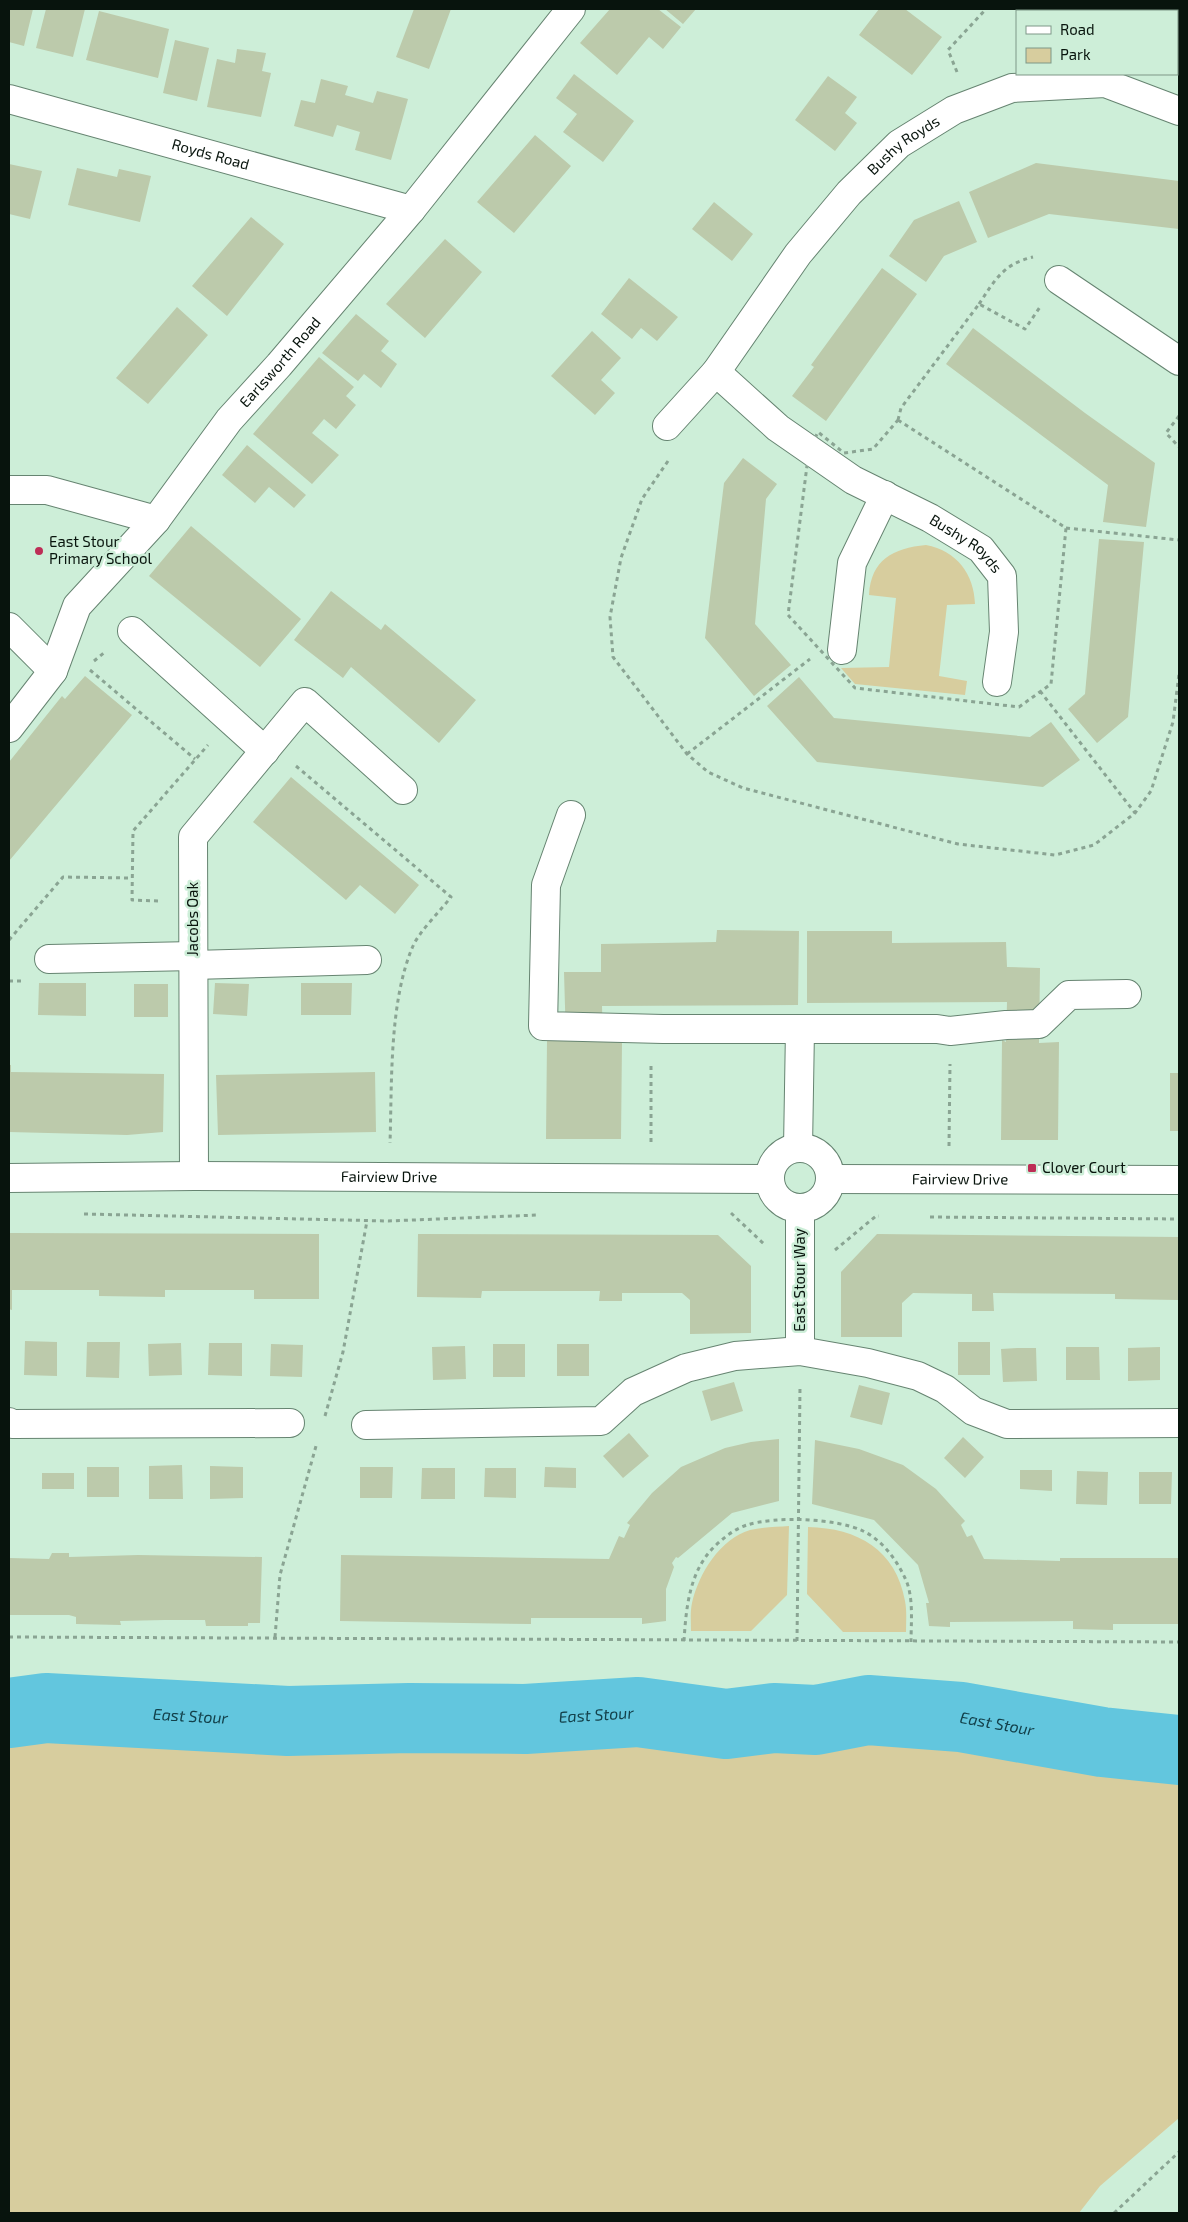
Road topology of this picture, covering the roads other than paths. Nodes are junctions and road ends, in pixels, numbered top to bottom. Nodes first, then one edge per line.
1 (570, 9) edge
2 (1105, 78) edge
3 (9, 99) edge
4 (1179, 111) edge
5 (411, 210) junction
6 (1059, 280) road end
7 (1179, 361) edge
8 (716, 372) junction
9 (667, 426) road end
10 (9, 490) edge
11 (885, 495) junction
12 (156, 520) junction
13 (9, 627) edge
14 (132, 631) dead end
15 (831, 650) road end
16 (53, 671) junction
17 (998, 682) dead end
18 (9, 728) edge
19 (265, 751) junction
20 (403, 790) dead end
21 (571, 815) dead end
22 (49, 959) dead end
23 (193, 960) junction
24 (367, 960) dead end
25 (1127, 994) dead end
26 (800, 1029) junction
27 (798, 1148) junction
28 (194, 1176) junction
29 (9, 1178) edge
30 (769, 1179) junction
31 (830, 1179) junction
32 (1179, 1180) edge
33 (800, 1209) junction
34 (800, 1351) junction
35 (9, 1422) edge
36 (290, 1423) dead end
37 (1179, 1423) edge
38 (366, 1425) dead end

1 - 5 street, Earlsworth Road
2 - 4 street, Bushy Royds
2 - 8 street, Bushy Royds
3 - 5 street, Royds Road
5 - 12 street, Earlsworth Road
6 - 7 street
8 - 9 street, Bushy Royds
8 - 11 street, Bushy Royds
10 - 12 street
11 - 15 street
11 - 17 street, Bushy Royds
12 - 16 street, Earlsworth Road
13 - 16 street
14 - 19 street
16 - 18 street, Earlsworth Road
19 - 20 street, Jacobs Oak
19 - 23 street, Jacobs Oak
21 - 26 street
22 - 23 street
23 - 24 street
23 - 28 street, Jacobs Oak
25 - 26 street
26 - 27 street
27 - 30 street
27 - 31 street
28 - 29 street, Fairview Drive
28 - 30 street, Fairview Drive
30 - 33 street
31 - 32 street, Fairview Drive
31 - 33 street
33 - 34 street, East Stour Way
34 - 37 street, East Stour Way
34 - 38 street, East Stour Way
35 - 36 street

